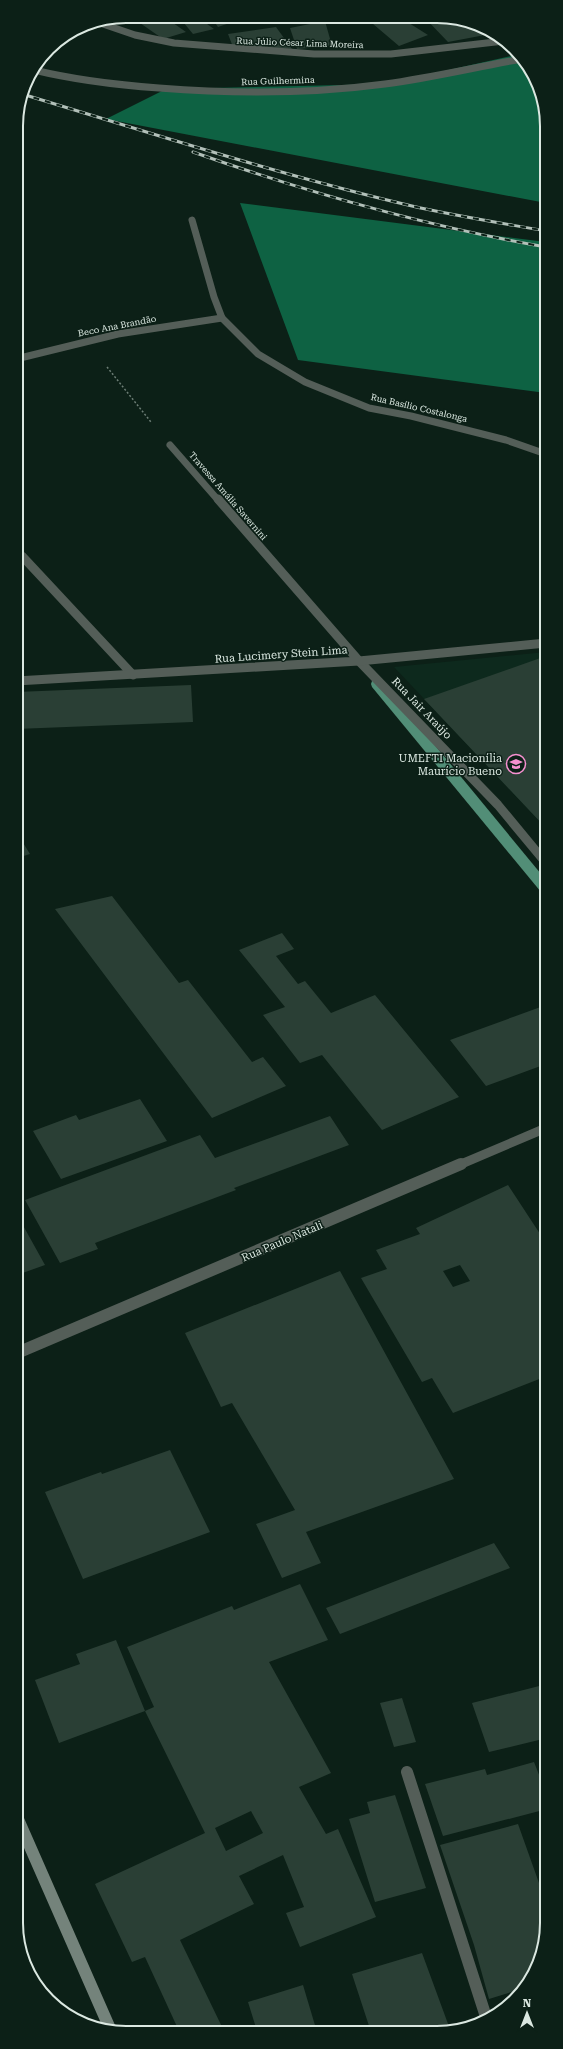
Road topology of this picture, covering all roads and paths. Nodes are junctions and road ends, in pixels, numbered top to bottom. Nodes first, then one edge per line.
1 (106, 25) edge
2 (496, 42) edge
3 (516, 60) edge
4 (39, 71) edge
5 (192, 220) dead end
6 (222, 318) junction
7 (85, 341) junction
8 (23, 357) edge
9 (170, 445) joint
10 (540, 452) edge
11 (23, 557) edge
12 (540, 644) edge
13 (359, 661) junction
14 (133, 675) junction
15 (23, 681) edge
16 (540, 856) edge
17 (540, 1131) edge
18 (23, 1350) edge
19 (407, 1772) dead end
20 (23, 1831) edge
21 (485, 2014) edge
22 (108, 2024) edge

1 - 2 street, Rua Júlio César Lima Moreira
3 - 4 street, Rua Guilhermina
5 - 6 street, Rua Basílio Costalonga
6 - 7 street, Beco Ana Brandão
6 - 10 street, Rua Basílio Costalonga
7 - 8 street, Beco Ana Brandão
7 - 9 path
9 - 13 street, Travessa Amália Savernini
11 - 14 street
12 - 13 street, Rua Lucimery Stein Lima
13 - 14 street, Rua Lucimery Stein Lima
13 - 16 street, Rua Jair Araújo
14 - 15 street, Rua Lucimery Stein Lima
17 - 18 street, Rua Paulo Natali
19 - 21 street
20 - 22 street

